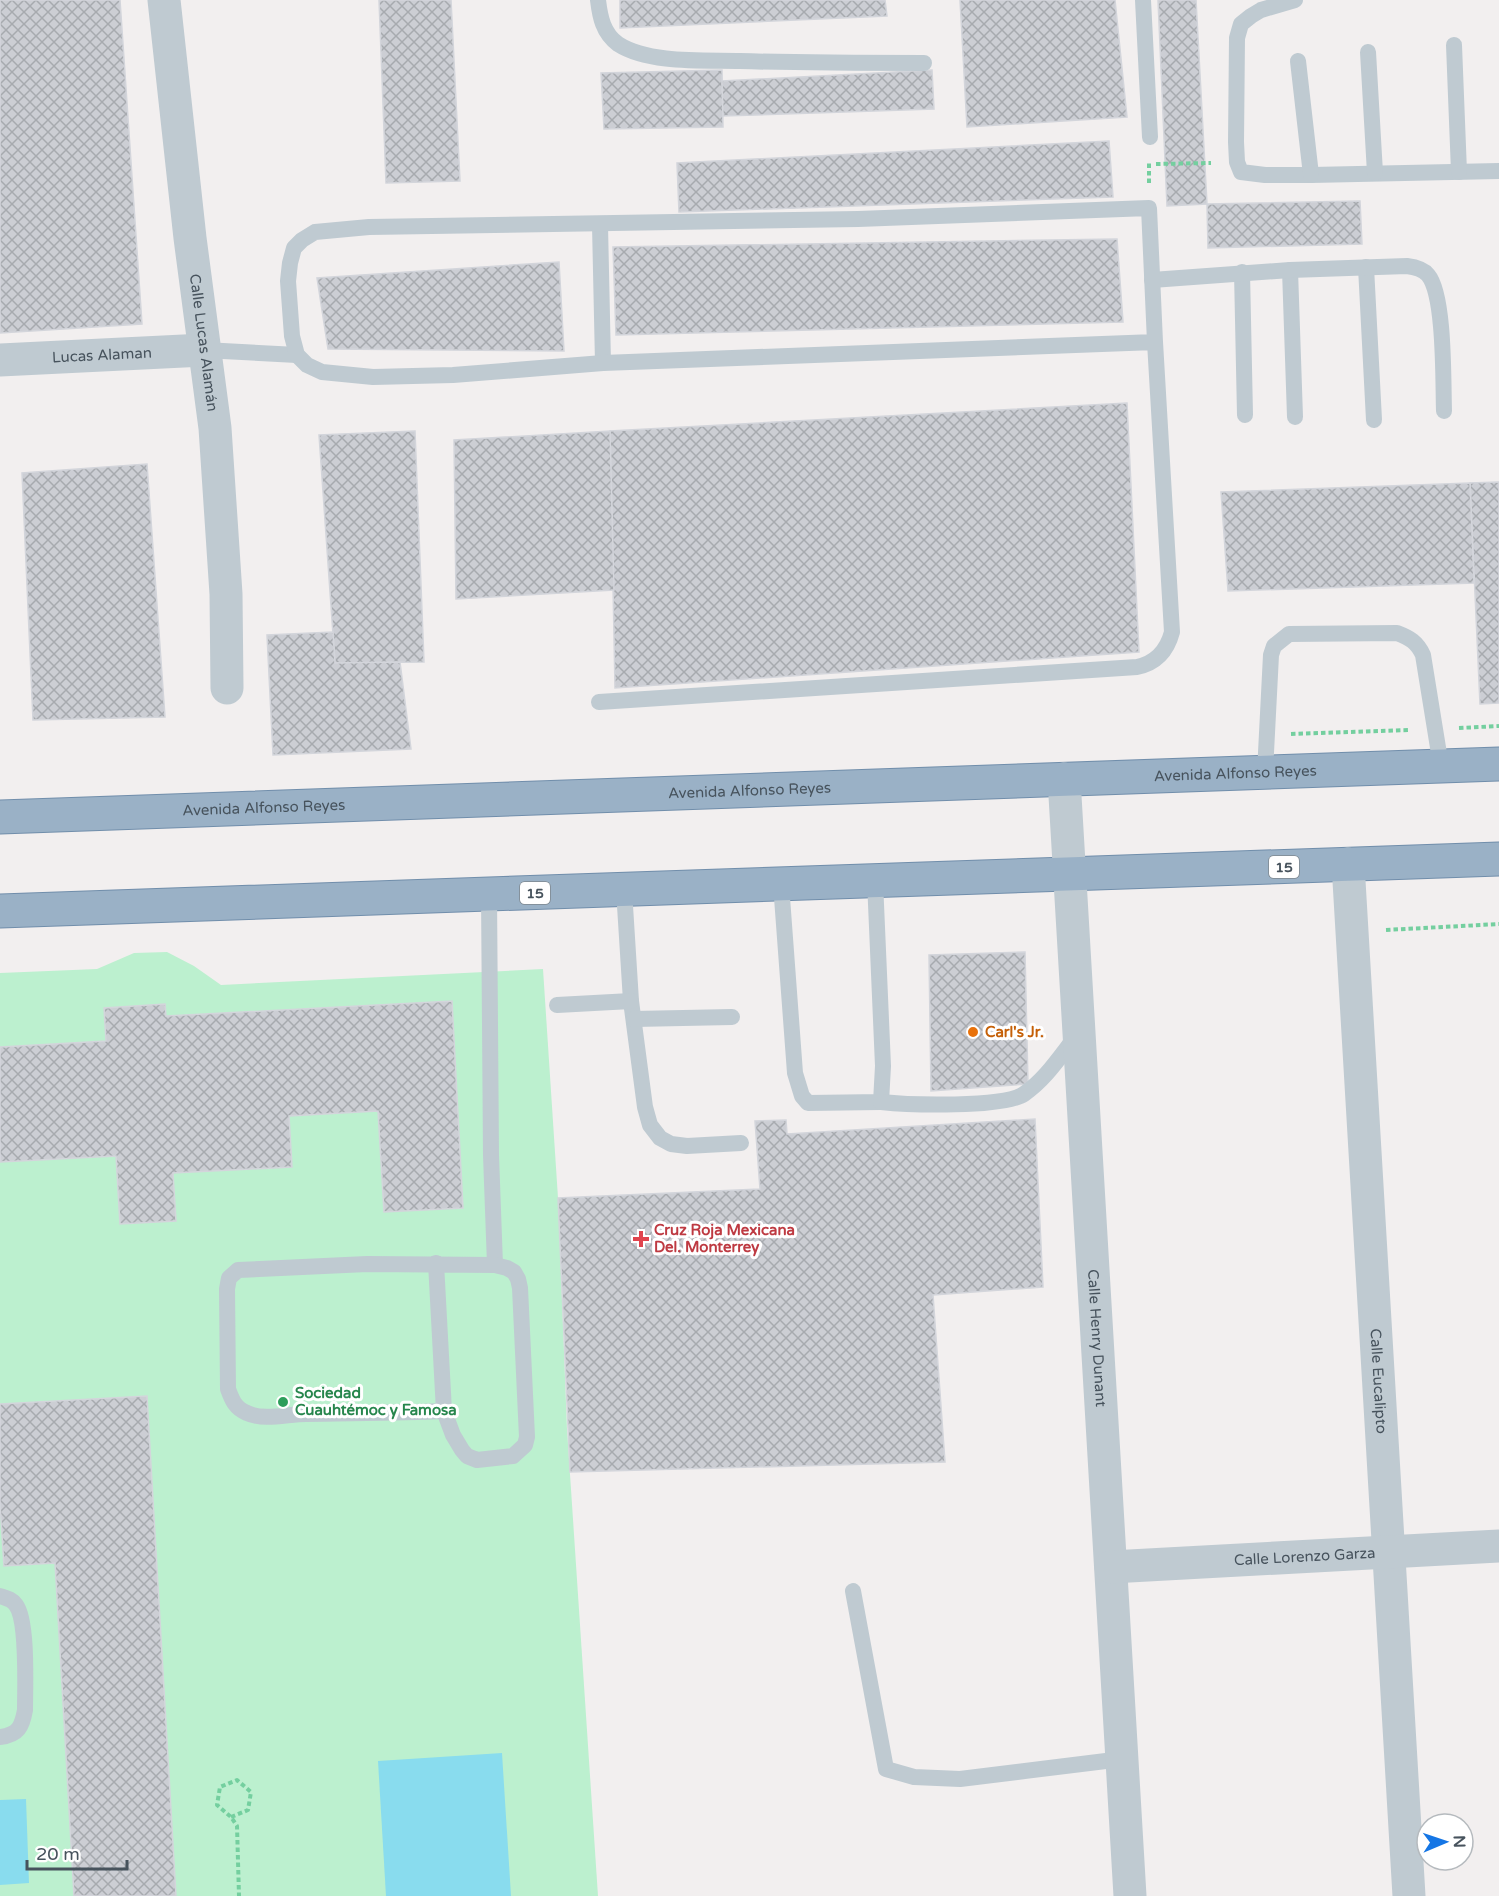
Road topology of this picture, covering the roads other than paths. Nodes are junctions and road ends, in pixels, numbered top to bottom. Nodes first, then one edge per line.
1 (164, 0) edge
2 (598, 0) edge
3 (1143, 0) edge
4 (1295, 0) edge
5 (1454, 45) dead end
6 (1368, 52) dead end
7 (1298, 61) dead end
8 (924, 63) dead end
9 (1150, 137) road end
10 (1499, 171) edge
11 (1459, 172) junction
12 (1375, 173) junction
13 (1311, 175) junction
14 (600, 225) junction
15 (1366, 267) junction
16 (1290, 270) junction
17 (1242, 272) junction
18 (1152, 280) junction
19 (1155, 342) junction
20 (204, 350) junction
21 (297, 355) junction
22 (0, 360) edge
23 (603, 363) junction
24 (1444, 411) dead end
25 (1245, 415) dead end
26 (1295, 417) dead end
27 (1374, 420) dead end
28 (227, 688) dead end
29 (599, 702) dead end
30 (1499, 764) edge
31 (1441, 766) junction
32 (1265, 772) junction
33 (1064, 779) junction
34 (0, 817) edge
35 (1499, 859) edge
36 (1348, 864) junction
37 (1070, 874) junction
38 (875, 881) junction
39 (781, 884) junction
40 (624, 890) junction
41 (489, 894) junction
42 (0, 911) edge
43 (631, 1001) junction
44 (557, 1005) dead end
45 (732, 1017) dead end
46 (634, 1020) junction
47 (1079, 1032) junction
48 (881, 1102) junction
49 (741, 1143) dead end
50 (436, 1263) junction
51 (495, 1265) junction
52 (444, 1411) junction
53 (1499, 1546) edge
54 (1389, 1552) junction
55 (1110, 1567) junction
56 (853, 1591) dead end
57 (0, 1596) edge
58 (0, 1737) edge
59 (1122, 1759) junction
60 (1130, 1896) edge
61 (1409, 1896) edge

1 - 20 street, Calle Lucas Alamán
2 - 8 lane
3 - 9 lane
4 - 13 lane
5 - 11 lane
6 - 12 lane
7 - 13 lane
10 - 11 lane
11 - 12 lane
12 - 13 lane
14 - 18 lane
14 - 21 lane
14 - 23 lane
15 - 16 lane
15 - 24 lane
15 - 27 lane
16 - 17 lane
16 - 26 lane
17 - 18 lane
17 - 25 lane
18 - 19 lane
19 - 23 lane
19 - 29 lane
20 - 21 lane
20 - 22 street, Lucas Alaman
20 - 28 street, Calle Lucas Alamán
21 - 23 lane
30 - 31 highway, Avenida Alfonso Reyes
31 - 32 highway, Avenida Alfonso Reyes
31 - 32 lane
32 - 33 highway, Avenida Alfonso Reyes
33 - 34 highway, Avenida Alfonso Reyes
33 - 37 street, Calle Henry Dunant
35 - 36 highway, 15
36 - 37 highway, 15
36 - 54 street, Calle Eucalipto
37 - 38 highway, 15
37 - 47 street, Calle Henry Dunant
38 - 39 highway, 15
38 - 48 lane
39 - 40 highway, 15
39 - 48 lane
40 - 41 highway, 15
40 - 43 lane
41 - 42 highway, 15
41 - 51 lane
43 - 44 lane
43 - 46 lane
45 - 46 lane
46 - 49 lane
47 - 48 lane
47 - 55 street, Calle Henry Dunant
50 - 51 lane
50 - 52 lane
50 - 52 lane
51 - 52 lane
53 - 54 street, Calle Lorenzo Garza
54 - 55 street, Calle Lorenzo Garza
54 - 61 street, Calle Eucalipto
55 - 59 street, Calle Henry Dunant
56 - 59 lane
57 - 58 lane
59 - 60 street, Calle Henry Dunant

